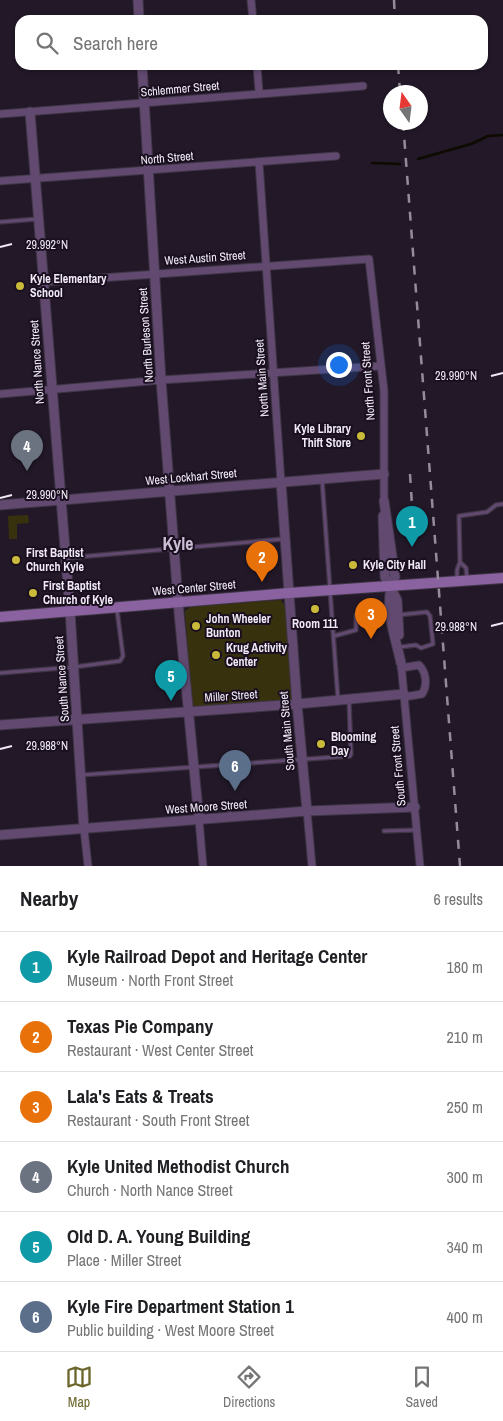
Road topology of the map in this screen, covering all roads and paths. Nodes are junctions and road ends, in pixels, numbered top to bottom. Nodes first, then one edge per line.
1 (138, 0) edge
2 (251, 0) edge
3 (139, 15) edge
4 (252, 15) edge
5 (142, 70) edge
6 (257, 70) edge
7 (363, 86) dead end
8 (259, 92) junction
9 (145, 104) junction
10 (30, 112) junction
11 (0, 114) edge
12 (336, 156) dead end
13 (259, 162) junction
14 (149, 171) junction
15 (35, 178) junction
16 (0, 181) edge
17 (39, 219) junction
18 (0, 222) edge
19 (369, 259) joint
20 (266, 265) junction
21 (154, 274) junction
22 (44, 282) junction
23 (381, 366) junction
24 (274, 372) junction
25 (162, 380) junction
26 (51, 389) junction
27 (0, 394) edge
28 (384, 474) junction
29 (322, 478) junction
30 (281, 482) junction
31 (171, 492) junction
32 (60, 500) junction
33 (384, 501) joint
34 (503, 504) edge
35 (0, 505) edge
36 (285, 539) junction
37 (174, 547) junction
38 (66, 558) junction
39 (460, 562) junction
40 (503, 578) edge
41 (462, 582) junction
42 (390, 586) junction
43 (330, 591) junction
44 (289, 593) junction
45 (180, 602) junction
46 (117, 607) junction
47 (70, 611) junction
48 (356, 615) dead end
49 (394, 616) junction
50 (0, 617) edge
51 (334, 636) junction
52 (400, 647) junction
53 (401, 665) junction
54 (74, 667) junction
55 (0, 673) edge
56 (404, 695) junction
57 (338, 700) junction
58 (349, 700) junction
59 (297, 704) junction
60 (188, 712) junction
61 (77, 720) junction
62 (0, 725) edge
63 (303, 760) junction
64 (194, 768) junction
65 (81, 775) junction
66 (229, 806) dead end
67 (414, 807) junction
68 (307, 811) junction
69 (230, 817) junction
70 (199, 820) junction
71 (84, 829) junction
72 (417, 830) junction
73 (384, 831) dead end
74 (0, 835) edge
75 (88, 866) edge
76 (204, 866) edge
77 (312, 866) edge
78 (420, 866) edge

1 - 3 street
2 - 4 street
5 - 9 street, North Burleson Street
6 - 8 street
7 - 8 street, Schlemmer Street
8 - 9 street, Schlemmer Street
9 - 10 street, Schlemmer Street
9 - 14 street, North Burleson Street
10 - 11 street, Schlemmer Street
10 - 15 street, North Nance Street
12 - 13 street, North Street
13 - 14 street, North Street
13 - 20 street, North Main Street
14 - 15 street, North Street
14 - 21 street, North Burleson Street
15 - 16 street, North Street
15 - 17 street, North Nance Street
17 - 18 lane
17 - 22 street, North Nance Street
19 - 20 street, West Austin Street
19 - 23 street, North Front Street
20 - 21 street, West Austin Street
20 - 24 street, North Main Street
21 - 22 street, West Austin Street
21 - 25 street, North Burleson Street
22 - 26 street, North Nance Street
23 - 24 street
23 - 28 street, North Front Street
24 - 25 street
24 - 30 street, North Main Street
25 - 26 street
25 - 31 street, North Burleson Street
26 - 27 street
26 - 32 street, North Nance Street
28 - 29 street, West Lockhart Street
28 - 33 street, North Front Street
29 - 30 street, West Lockhart Street
29 - 43 lane
30 - 31 street, West Lockhart Street
30 - 36 street, North Main Street
31 - 32 street, West Lockhart Street
31 - 37 street, North Burleson Street
32 - 35 street, West Lockhart Street
32 - 38 street, North Nance Street
33 - 42 street, North Front Street
34 - 39 lane
36 - 37 lane
36 - 44 street, North Main Street
37 - 38 lane
37 - 45 street, North Burleson Street
38 - 47 street, North Nance Street
39 - 41 lane
39 - 41 lane
40 - 41 main road, West Center Street
41 - 42 main road, West Center Street
42 - 43 main road, West Center Street
42 - 49 street, South Front Street
43 - 44 main road, West Center Street
43 - 51 lane
44 - 45 main road, West Center Street
44 - 59 street, South Main Street
45 - 46 main road, West Center Street
45 - 60 street, North Burleson Street
46 - 47 main road, West Center Street
46 - 54 lane
47 - 50 main road, West Center Street
47 - 54 street, South Nance Street
48 - 51 lane
49 - 52 street, South Front Street
49 - 52 lane
49 - 53 street, South Front Street
51 - 57 lane
52 - 53 street, South Front Street
53 - 56 street, South Front Street
53 - 56 street
54 - 55 lane
54 - 61 street, South Nance Street
56 - 58 street, Miller Street
56 - 67 street, South Front Street
57 - 58 street, Miller Street
57 - 59 street, Miller Street
58 - 63 lane
59 - 60 street, Miller Street
59 - 63 street, South Main Street
60 - 61 street, Miller Street
60 - 64 street, North Burleson Street
61 - 62 street, Miller Street
61 - 65 street, South Nance Street
63 - 64 lane
63 - 68 street, South Main Street
64 - 65 lane
64 - 70 street, North Burleson Street
65 - 71 street, South Nance Street
66 - 69 lane
67 - 68 street, West Moore Street
67 - 72 street, South Front Street
68 - 69 street, West Moore Street
68 - 77 street, South Main Street
69 - 70 street, West Moore Street
70 - 71 street, West Moore Street
70 - 76 street
71 - 74 street, West Moore Street
71 - 75 street, South Nance Street
72 - 73 lane
72 - 78 street, South Front Street

